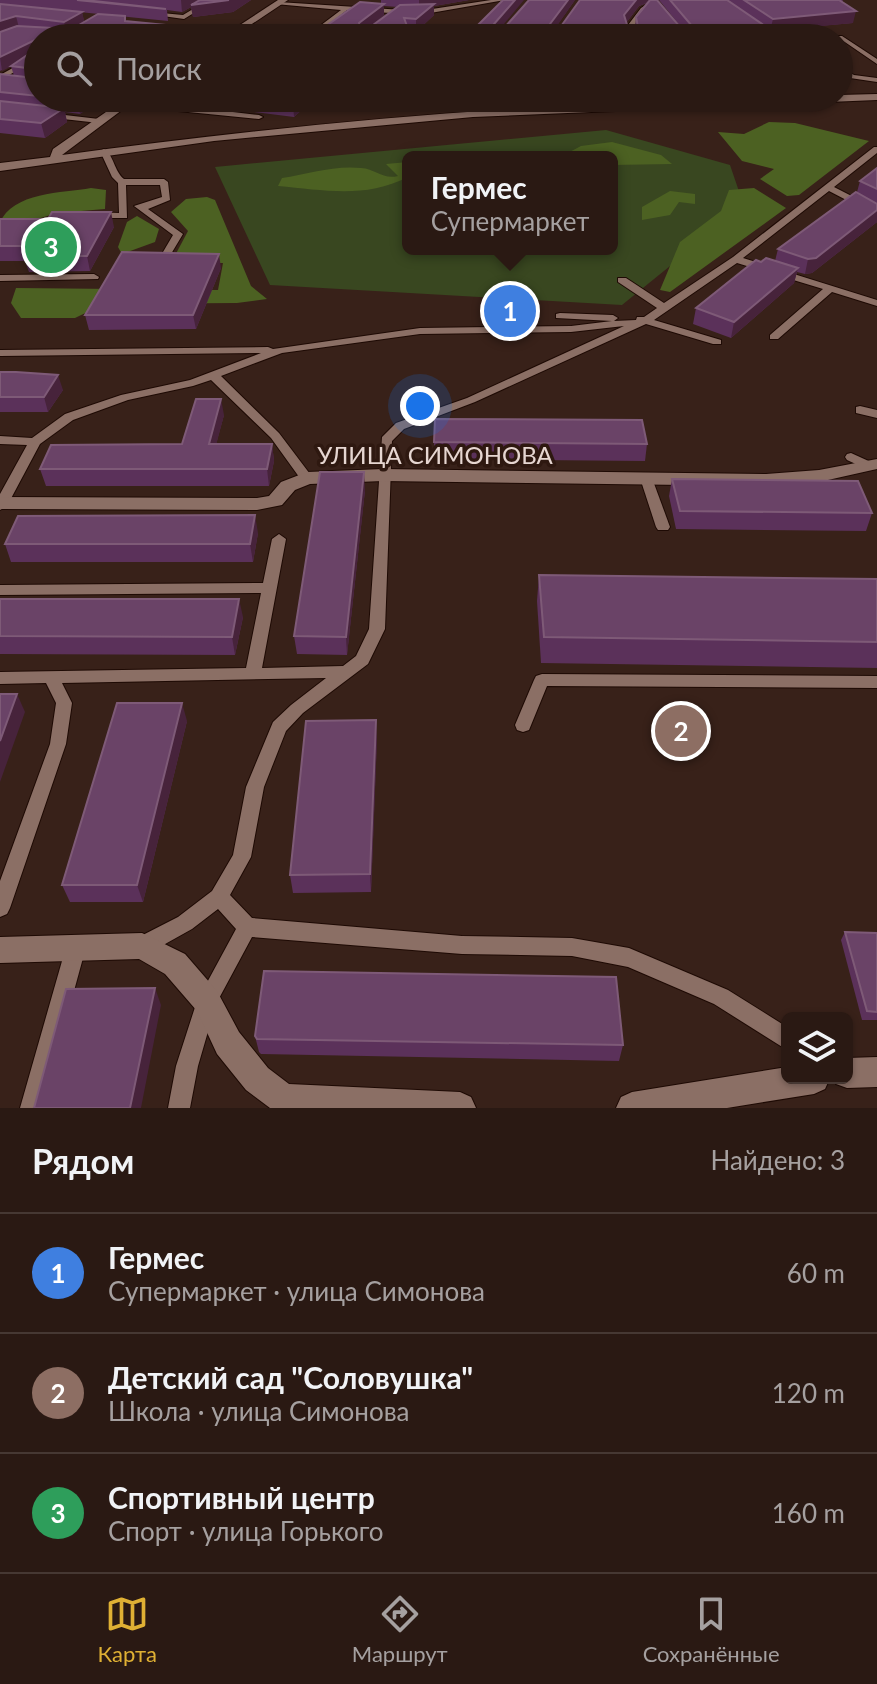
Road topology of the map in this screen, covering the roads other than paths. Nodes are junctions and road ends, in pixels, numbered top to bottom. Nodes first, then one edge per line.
1 (212, 0) edge
2 (361, 0) edge
3 (502, 0) edge
4 (281, 2) edge
5 (656, 3) edge
6 (346, 10) junction
7 (396, 13) junction
8 (146, 19) joint
9 (385, 21) edge
10 (169, 24) edge
11 (246, 24) edge
12 (326, 24) edge
13 (632, 24) edge
14 (853, 46) edge
15 (877, 62) edge
16 (24, 65) edge
17 (853, 77) edge
18 (0, 80) edge
19 (877, 80) edge
20 (13, 83) edge
21 (853, 98) edge
22 (877, 98) edge
23 (110, 112) edge
24 (222, 112) edge
25 (497, 112) edge
26 (40, 114) edge
27 (473, 114) joint
28 (259, 117) edge
29 (99, 121) junction
30 (877, 149) edge
31 (104, 151) junction
32 (55, 158) junction
33 (0, 167) edge
34 (122, 182) junction
35 (828, 187) junction
36 (125, 197) junction
37 (141, 208) junction
38 (877, 213) edge
39 (82, 215) edge
40 (168, 252) edge
41 (736, 259) junction
42 (94, 277) dead end
43 (0, 278) edge
44 (622, 280) dead end
45 (829, 289) junction
46 (877, 303) edge
47 (664, 308) junction
48 (560, 316) dead end
49 (648, 319) junction
50 (774, 337) dead end
51 (717, 342) dead end
52 (280, 350) junction
53 (0, 353) edge
54 (214, 376) junction
55 (860, 410) dead end
56 (877, 414) edge
57 (0, 440) edge
58 (35, 442) junction
59 (851, 457) dead end
60 (873, 465) edge
61 (383, 475) junction
62 (307, 478) junction
63 (646, 478) junction
64 (1, 504) edge
65 (663, 527) dead end
66 (279, 539) dead end
67 (270, 588) junction
68 (0, 590) edge
69 (253, 671) junction
70 (348, 672) junction
71 (51, 677) junction
72 (0, 678) edge
73 (877, 682) edge
74 (523, 725) dead end
75 (219, 897) junction
76 (0, 908) edge
77 (247, 927) junction
78 (142, 946) junction
79 (76, 947) junction
80 (0, 950) edge
81 (207, 1001) junction
82 (781, 1035) edge
83 (877, 1072) edge
84 (853, 1073) edge
85 (781, 1083) edge
86 (336, 1105) edge
87 (31, 1108) edge
88 (179, 1108) edge
89 (460, 1108) edge
90 (632, 1108) edge

1 - 8 lane
2 - 6 lane
3 - 7 lane
4 - 6 lane
4 - 11 street
5 - 13 lane
6 - 7 lane
6 - 12 lane
7 - 9 lane
8 - 10 street
14 - 15 lane
16 - 18 lane
17 - 19 lane
18 - 20 lane
21 - 22 street
23 - 29 street
24 - 28 lane
25 - 27 street
26 - 29 lane
27 - 31 street
29 - 32 street
30 - 35 lane
31 - 32 street
31 - 34 lane
32 - 33 street
34 - 36 lane
34 - 37 lane
35 - 38 lane
35 - 41 lane
36 - 37 lane
36 - 39 lane
37 - 40 lane
41 - 45 lane
41 - 47 lane
42 - 43 lane
44 - 47 lane
45 - 46 lane
45 - 50 lane
47 - 49 lane
48 - 49 lane
49 - 51 lane
49 - 52 lane
49 - 61 lane
52 - 53 lane
52 - 54 lane
54 - 58 lane
54 - 62 lane
55 - 56 lane
57 - 58 lane
58 - 64 lane
59 - 60 lane
60 - 63 street, УЛИЦА СИМОНОВА
61 - 62 street, УЛИЦА СИМОНОВА
61 - 63 street, УЛИЦА СИМОНОВА
61 - 70 lane
62 - 64 street, УЛИЦА СИМОНОВА
63 - 65 lane
66 - 67 lane
67 - 68 lane
67 - 69 lane
69 - 70 lane
69 - 71 lane
70 - 75 lane
71 - 72 lane
71 - 76 lane
73 - 74 lane
75 - 77 lane
75 - 78 lane
77 - 81 lane
77 - 82 lane
78 - 79 street
78 - 81 street
79 - 80 street
79 - 87 lane
81 - 86 street
81 - 88 lane
83 - 84 street
85 - 90 street
86 - 89 street

